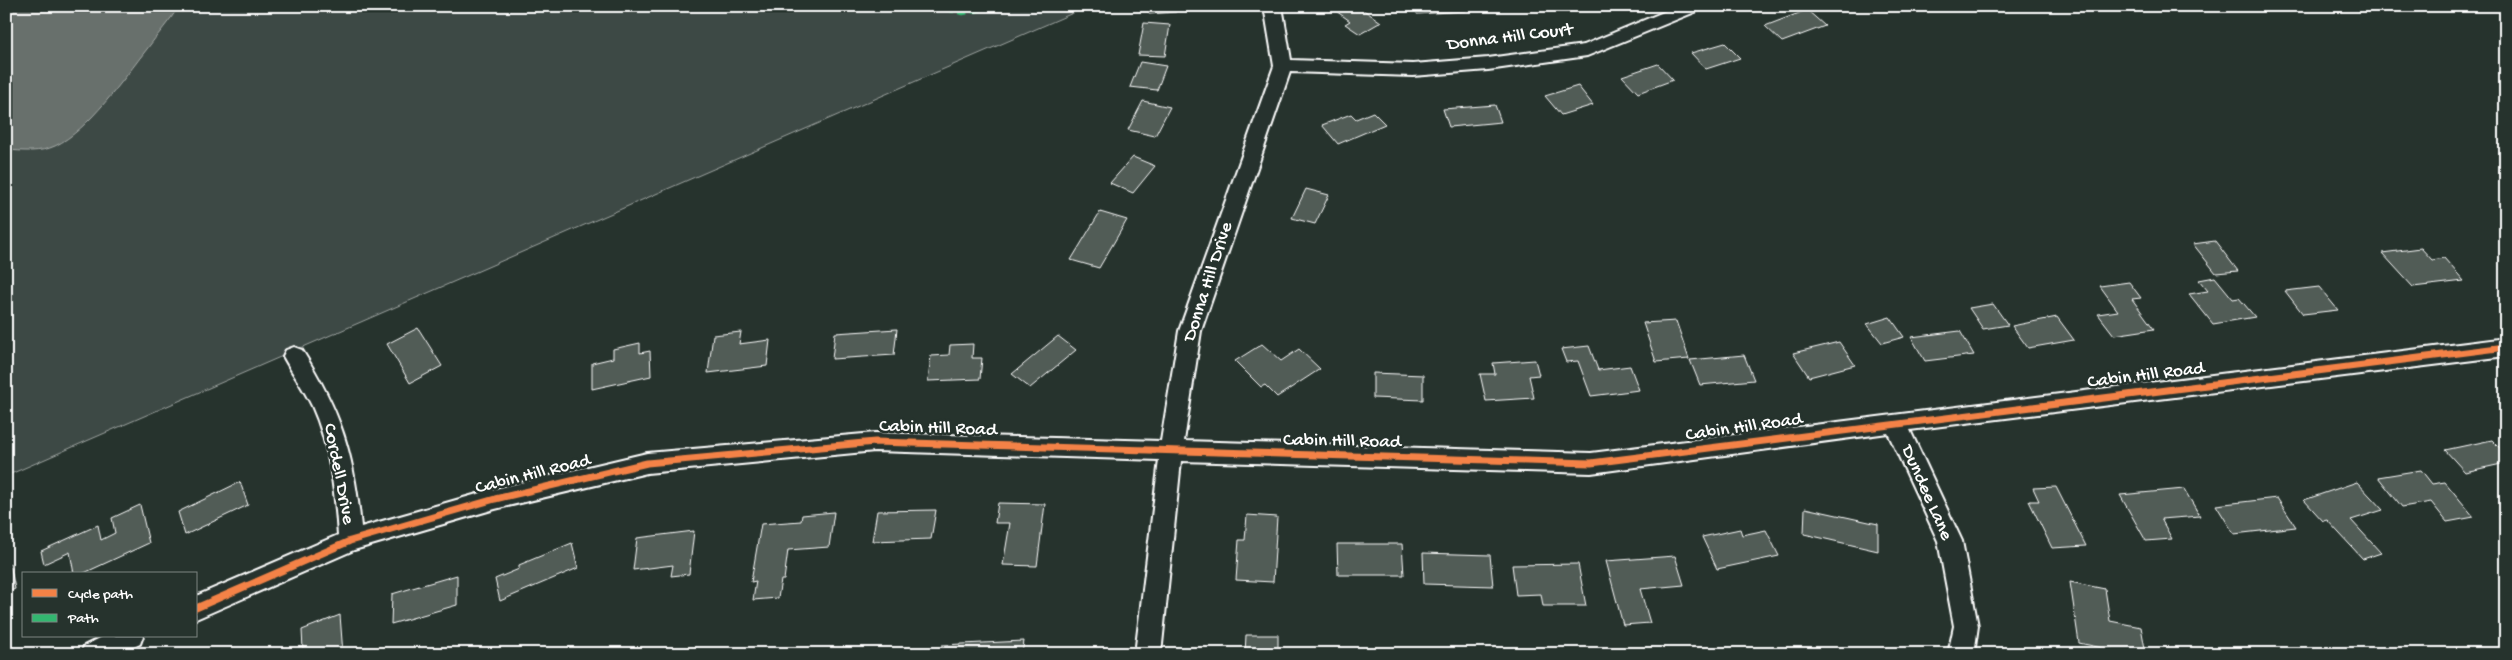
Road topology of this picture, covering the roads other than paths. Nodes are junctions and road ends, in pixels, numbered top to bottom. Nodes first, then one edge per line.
1 (1273, 6) edge
2 (1694, 6) edge
3 (1283, 66) junction
4 (2506, 347) edge
5 (294, 356) dead end
6 (1895, 422) junction
7 (1171, 452) junction
8 (350, 541) junction
9 (198, 607) edge
10 (127, 638) edge
11 (93, 654) edge
12 (1148, 654) edge
13 (1961, 654) edge

1 - 3 street, Donna Hill Drive
2 - 3 street, Donna Hill Court
3 - 7 street, Donna Hill Drive
4 - 6 street, Cabin Hill Road
5 - 8 street, Cordell Drive
6 - 7 street, Cabin Hill Road
6 - 13 street, Dundee Lane
7 - 8 street, Cabin Hill Road
7 - 12 street, Donna Hill Drive
8 - 9 street, Cabin Hill Road
10 - 11 street

